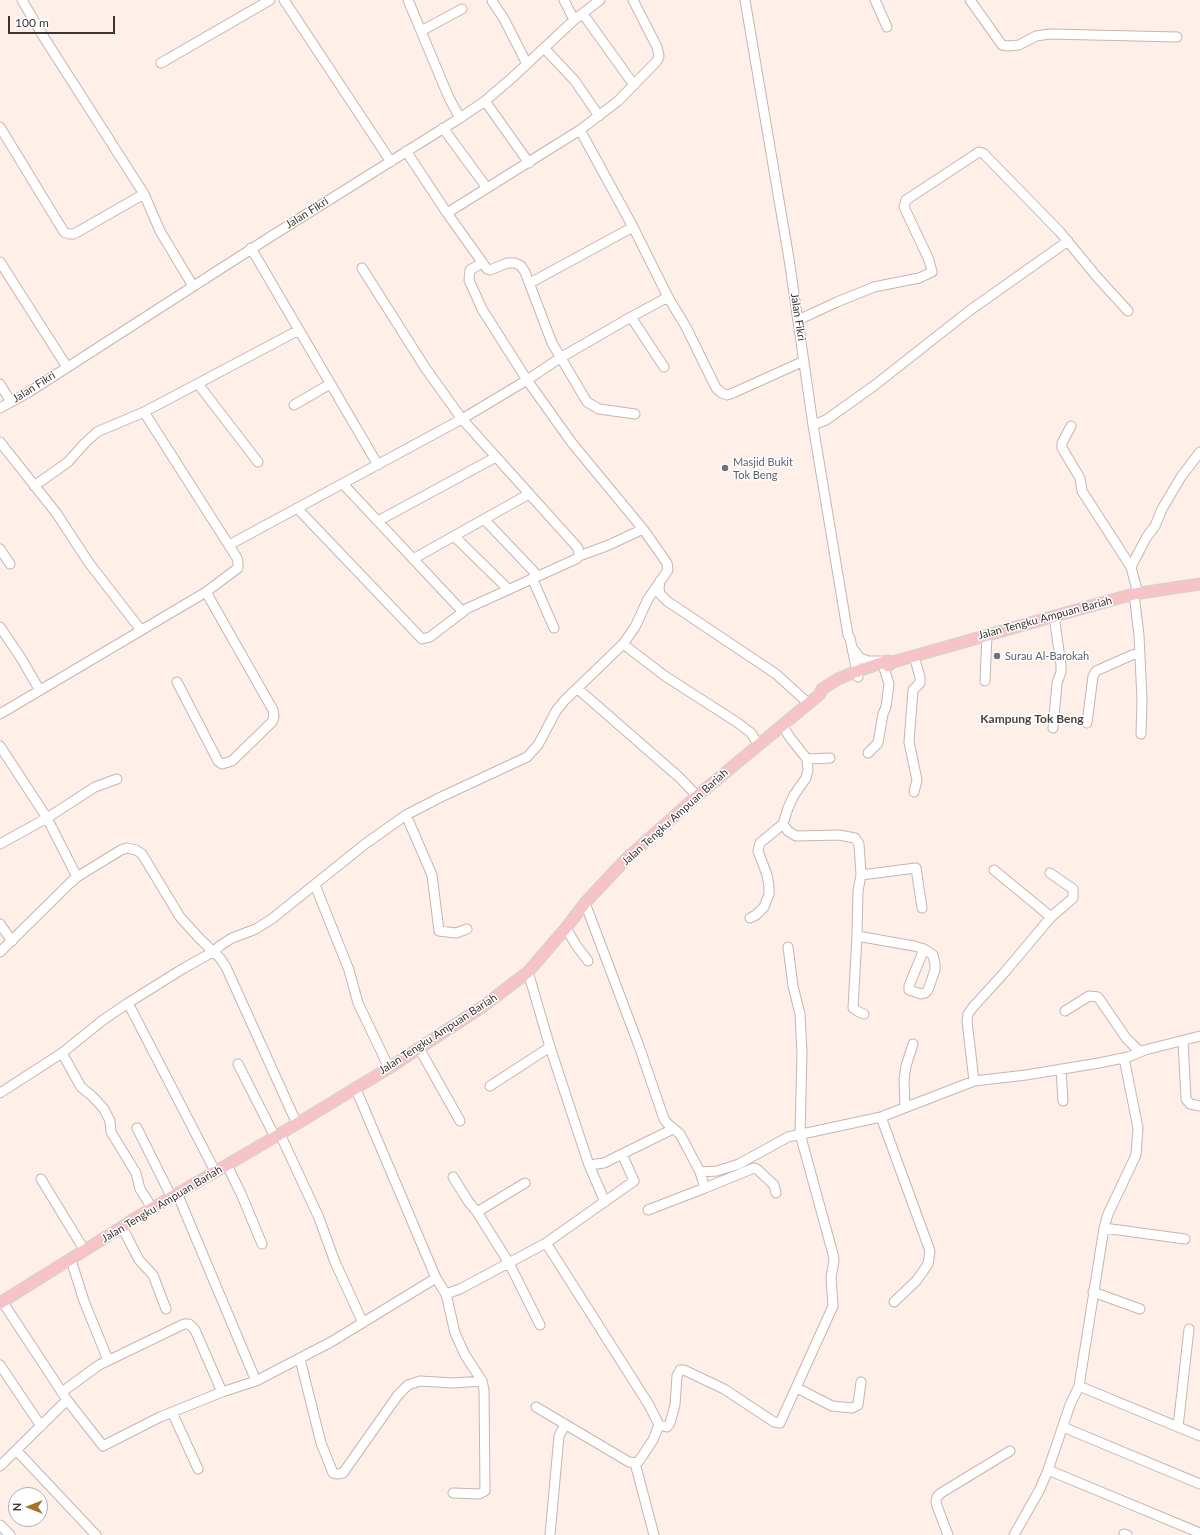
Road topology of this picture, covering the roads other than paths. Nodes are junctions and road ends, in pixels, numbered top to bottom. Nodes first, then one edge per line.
1 (22, 0) edge
2 (270, 0) edge
3 (284, 0) edge
4 (408, 0) edge
5 (564, 0) edge
6 (600, 0) edge
7 (633, 0) edge
8 (745, 0) edge
9 (875, 0) edge
10 (970, 0) edge
11 (492, 1) dead end
12 (462, 9) dead end
13 (583, 14) junction
14 (574, 20) junction
15 (887, 27) dead end
16 (421, 31) junction
17 (1177, 37) dead end
18 (545, 48) junction
19 (161, 63) dead end
20 (527, 64) junction
21 (634, 85) junction
22 (485, 101) junction
23 (599, 116) junction
24 (460, 118) junction
25 (0, 127) edge
26 (443, 128) junction
27 (580, 130) junction
28 (406, 152) junction
29 (391, 162) junction
30 (529, 163) junction
31 (487, 188) junction
32 (144, 194) junction
33 (447, 214) junction
34 (633, 228) junction
35 (1068, 241) junction
36 (251, 248) junction
37 (0, 262) edge
38 (482, 263) junction
39 (362, 268) dead end
40 (530, 283) junction
41 (193, 286) junction
42 (668, 297) junction
43 (1128, 311) dead end
44 (631, 317) junction
45 (798, 320) junction
46 (299, 330) junction
47 (560, 358) junction
48 (804, 361) junction
49 (67, 367) junction
50 (664, 367) dead end
51 (527, 380) junction
52 (0, 384) edge
53 (198, 384) junction
54 (330, 384) junction
55 (11, 402) junction
56 (294, 405) dead end
57 (0, 408) edge
58 (144, 412) junction
59 (635, 414) dead end
60 (462, 419) junction
61 (813, 425) junction
62 (1071, 426) dead end
63 (0, 442) edge
64 (1200, 452) edge
65 (496, 457) junction
66 (258, 462) dead end
67 (378, 465) junction
68 (343, 484) junction
69 (34, 486) junction
70 (529, 494) junction
71 (297, 508) junction
72 (484, 519) junction
73 (378, 521) junction
74 (643, 529) junction
75 (454, 536) junction
76 (228, 546) junction
77 (0, 549) edge
78 (578, 556) junction
79 (413, 559) junction
80 (10, 564) dead end
81 (1131, 567) junction
82 (535, 577) junction
83 (660, 580) junction
84 (1200, 584) edge
85 (508, 589) junction
86 (206, 592) junction
87 (1136, 594) junction
88 (648, 599) junction
89 (667, 601) junction
90 (462, 611) junction
91 (1054, 616) junction
92 (0, 627) edge
93 (554, 628) dead end
94 (141, 630) junction
95 (987, 634) junction
96 (848, 635) junction
97 (623, 644) junction
98 (852, 647) junction
99 (1140, 653) junction
100 (914, 656) junction
101 (888, 664) junction
102 (855, 675) junction
103 (985, 681) dead end
104 (177, 682) dead end
105 (39, 689) junction
106 (578, 689) junction
107 (808, 703) junction
108 (0, 714) edge
109 (1087, 723) dead end
110 (782, 725) junction
111 (1054, 728) dead end
112 (1141, 734) dead end
113 (758, 744) junction
114 (0, 746) edge
115 (868, 753) dead end
116 (830, 758) dead end
117 (807, 759) junction
118 (117, 779) dead end
119 (914, 792) dead end
120 (697, 796) junction
121 (406, 815) junction
122 (47, 818) junction
123 (783, 824) junction
124 (0, 844) edge
125 (994, 870) dead end
126 (1050, 873) dead end
127 (861, 875) junction
128 (77, 877) junction
129 (315, 885) junction
130 (585, 903) junction
131 (922, 908) dead end
132 (1051, 917) junction
133 (750, 918) dead end
134 (0, 924) edge
135 (566, 928) junction
136 (467, 929) dead end
137 (857, 936) junction
138 (12, 941) junction
139 (788, 947) dead end
140 (924, 949) dead end
141 (0, 952) edge
142 (213, 952) junction
143 (588, 961) dead end
144 (528, 972) junction
145 (128, 1003) junction
146 (1065, 1011) dead end
147 (864, 1014) dead end
148 (1200, 1036) edge
149 (1183, 1041) junction
150 (914, 1044) dead end
151 (550, 1047) junction
152 (419, 1048) junction
153 (1140, 1052) junction
154 (62, 1054) junction
155 (1124, 1058) junction
156 (238, 1064) dead end
157 (389, 1068) junction
158 (1061, 1069) junction
159 (974, 1081) junction
160 (490, 1086) dead end
161 (355, 1088) junction
162 (0, 1093) edge
163 (1063, 1101) dead end
164 (1200, 1106) edge
165 (905, 1107) junction
166 (881, 1117) junction
167 (460, 1121) dead end
168 (298, 1124) junction
169 (137, 1128) dead end
170 (673, 1129) junction
171 (800, 1134) junction
172 (277, 1136) junction
173 (622, 1154) junction
174 (227, 1165) junction
175 (589, 1165) junction
176 (215, 1171) junction
177 (700, 1172) junction
178 (453, 1177) dead end
179 (41, 1180) dead end
180 (525, 1183) dead end
181 (705, 1188) junction
182 (776, 1193) dead end
183 (174, 1195) junction
184 (605, 1202) junction
185 (152, 1208) junction
186 (648, 1210) dead end
187 (477, 1212) junction
188 (122, 1227) junction
189 (1104, 1228) junction
190 (1185, 1239) dead end
191 (546, 1243) junction
192 (262, 1244) dead end
193 (85, 1251) junction
194 (71, 1260) junction
195 (509, 1263) junction
196 (436, 1278) junction
197 (1093, 1292) junction
198 (446, 1294) junction
199 (1, 1302) edge
200 (894, 1302) dead end
201 (166, 1309) dead end
202 (1140, 1309) dead end
203 (363, 1323) junction
204 (540, 1325) dead end
205 (1189, 1330) dead end
206 (300, 1359) junction
207 (108, 1360) junction
208 (0, 1365) edge
209 (256, 1381) junction
210 (482, 1381) junction
211 (861, 1382) dead end
212 (1079, 1386) junction
213 (797, 1388) junction
214 (222, 1392) junction
215 (65, 1396) junction
216 (536, 1407) dead end
217 (172, 1412) junction
218 (566, 1425) junction
219 (659, 1425) junction
220 (41, 1426) junction
221 (1063, 1427) junction
222 (1178, 1427) junction
223 (1200, 1436) edge
224 (16, 1450) junction
225 (1010, 1451) dead end
226 (635, 1463) junction
227 (0, 1466) edge
228 (198, 1469) dead end
229 (1048, 1470) junction
230 (1200, 1484) edge
231 (453, 1494) dead end
232 (0, 1525) edge
233 (1200, 1533) edge
234 (10, 1535) edge
235 (96, 1535) edge
236 (550, 1535) edge
237 (654, 1535) edge
238 (948, 1535) edge
239 (1014, 1535) edge

1 - 32 street
2 - 19 street
3 - 29 street
4 - 16 street
5 - 14 street
6 - 13 street, Jalan Fikri
7 - 21 street
8 - 45 street, Jalan Fikri
9 - 15 street
10 - 17 street
11 - 20 street
12 - 16 street
13 - 14 street, Jalan Fikri
13 - 21 street
14 - 18 street, Jalan Fikri
16 - 24 street
18 - 20 street, Jalan Fikri
18 - 23 street
20 - 22 street, Jalan Fikri
21 - 23 street
22 - 24 street, Jalan Fikri
22 - 30 street
23 - 27 street
24 - 26 street, Jalan Fikri
25 - 32 street
26 - 28 street, Jalan Fikri
26 - 31 street
27 - 30 street
27 - 34 street
28 - 29 street, Jalan Fikri
28 - 33 street
29 - 36 street, Jalan Fikri
30 - 31 street
31 - 33 street
32 - 41 street
33 - 38 street
34 - 40 street
34 - 42 street
35 - 43 street
35 - 45 street
35 - 61 street
36 - 41 street, Jalan Fikri
36 - 46 street
37 - 49 street
38 - 40 street
38 - 51 street
39 - 60 street
40 - 47 street
41 - 49 street, Jalan Fikri
42 - 44 street
42 - 48 street
44 - 47 street
44 - 50 street
45 - 48 street, Jalan Fikri
46 - 53 street
46 - 54 street
47 - 51 street
47 - 59 street
48 - 61 street, Jalan Fikri
49 - 55 street, Jalan Fikri
51 - 60 street
51 - 74 street
52 - 55 street
53 - 58 street
53 - 66 street
54 - 56 street
54 - 67 street
55 - 57 street, Jalan Fikri
58 - 69 street
58 - 76 street
60 - 65 street
60 - 67 street
61 - 96 street, Jalan Fikri
62 - 81 street
63 - 69 street
64 - 81 street
65 - 70 street
65 - 73 street
67 - 68 street
68 - 71 street
68 - 73 street
69 - 94 street
70 - 72 street
70 - 78 street
71 - 76 street
71 - 90 street
72 - 75 street
72 - 82 street
73 - 79 street
74 - 78 street
74 - 83 street
75 - 79 street
75 - 85 street
76 - 86 street
77 - 80 street
78 - 82 street
79 - 90 street
81 - 87 street
82 - 85 street
82 - 93 street
83 - 88 street
83 - 89 street
84 - 87 main road, Jalan Tengku Ampuan Bariah
85 - 90 street
86 - 94 street
86 - 104 street
87 - 91 main road, Jalan Tengku Ampuan Bariah
87 - 99 street
88 - 89 street
88 - 97 street
89 - 107 street
91 - 95 main road, Jalan Tengku Ampuan Bariah
91 - 111 street
92 - 105 street
94 - 105 street
95 - 100 main road, Jalan Tengku Ampuan Bariah
95 - 103 street
96 - 98 street, Jalan Fikri
96 - 102 street, Jalan Fikri
97 - 106 street
97 - 113 street
98 - 101 street
98 - 102 street, Jalan Fikri
99 - 109 street
99 - 112 street
100 - 101 main road, Jalan Tengku Ampuan Bariah
100 - 119 street
101 - 102 main road, Jalan Tengku Ampuan Bariah
101 - 115 street
102 - 107 main road, Jalan Tengku Ampuan Bariah
105 - 108 street
106 - 120 street
106 - 121 street
107 - 110 main road, Jalan Tengku Ampuan Bariah
110 - 113 main road, Jalan Tengku Ampuan Bariah
110 - 117 street
113 - 120 main road, Jalan Tengku Ampuan Bariah
114 - 122 street
116 - 117 street
117 - 123 street
118 - 122 street
120 - 130 main road, Jalan Tengku Ampuan Bariah
121 - 129 street
121 - 136 street
122 - 124 street
122 - 128 street
123 - 127 street
123 - 133 street
125 - 132 street
126 - 132 street
127 - 131 street
127 - 137 street
128 - 138 street
128 - 142 street
129 - 142 street
129 - 157 street
130 - 135 main road, Jalan Tengku Ampuan Bariah
130 - 170 street
132 - 159 street
134 - 138 street
135 - 143 street
135 - 144 main road, Jalan Tengku Ampuan Bariah
137 - 140 street
137 - 147 street
138 - 141 street
139 - 171 street
142 - 145 street
142 - 168 street
144 - 151 street
144 - 152 main road, Jalan Tengku Ampuan Bariah
145 - 154 street
145 - 176 street
146 - 153 street
148 - 149 street
149 - 153 street
149 - 164 street
150 - 165 street
151 - 160 street
151 - 175 street
152 - 157 main road, Jalan Tengku Ampuan Bariah
152 - 167 street
153 - 155 street
154 - 162 street
154 - 185 street
155 - 158 street
155 - 189 street
156 - 172 street
157 - 161 main road, Jalan Tengku Ampuan Bariah
158 - 159 street
158 - 163 street
159 - 165 street
161 - 168 main road, Jalan Tengku Ampuan Bariah
161 - 196 street
165 - 166 street
166 - 171 street
166 - 200 street
168 - 172 main road, Jalan Tengku Ampuan Bariah
169 - 183 street
170 - 173 street
170 - 177 street
171 - 177 street
171 - 213 street
172 - 174 main road, Jalan Tengku Ampuan Bariah
172 - 203 street
173 - 175 street
173 - 184 street
174 - 176 main road, Jalan Tengku Ampuan Bariah
174 - 192 street
175 - 184 street
176 - 183 main road, Jalan Tengku Ampuan Bariah
177 - 181 street
178 - 187 street
179 - 193 street
180 - 187 street
181 - 182 street
181 - 186 street
183 - 185 main road, Jalan Tengku Ampuan Bariah
183 - 209 street
184 - 191 street
185 - 188 main road, Jalan Tengku Ampuan Bariah
187 - 195 street
188 - 193 main road, Jalan Tengku Ampuan Bariah
188 - 201 street
189 - 190 street
189 - 197 street
191 - 195 street
191 - 219 street
193 - 194 main road, Jalan Tengku Ampuan Bariah
194 - 199 main road, Jalan Tengku Ampuan Bariah
194 - 207 street
195 - 198 street
195 - 204 street
196 - 198 street
196 - 203 street
197 - 202 street
197 - 212 street
198 - 210 street
199 - 215 street
203 - 206 street
205 - 222 street
206 - 209 street
206 - 210 street
207 - 214 street
207 - 215 street
208 - 220 street
209 - 214 street
210 - 231 street
211 - 213 street
212 - 221 street
212 - 222 street
213 - 219 street
214 - 217 street
215 - 217 street
215 - 220 street
216 - 218 street
217 - 228 street
218 - 226 street
218 - 236 street
219 - 226 street
220 - 224 street
221 - 229 street
221 - 230 street
222 - 223 street
224 - 227 street
224 - 235 street
225 - 238 street
226 - 237 street
229 - 233 street
229 - 239 street
232 - 234 street

